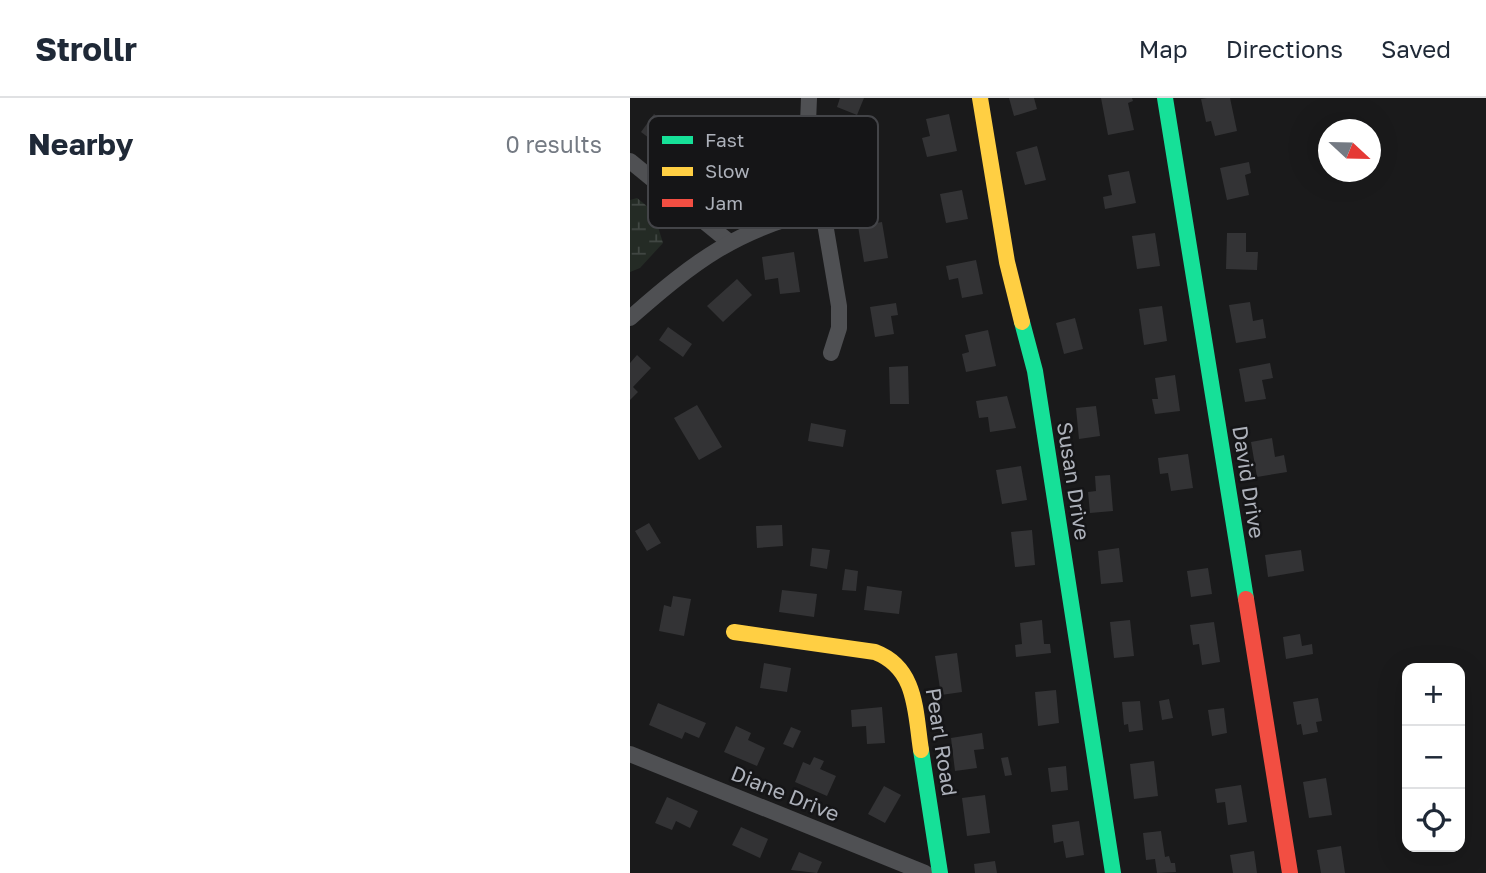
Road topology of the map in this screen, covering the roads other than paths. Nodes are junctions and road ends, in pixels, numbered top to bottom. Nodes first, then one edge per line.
1 (808, 98) edge
2 (980, 98) edge
3 (1165, 98) edge
4 (808, 116) edge
5 (630, 161) edge
6 (648, 176) edge
7 (712, 228) edge
8 (757, 228) edge
9 (824, 228) edge
10 (728, 241) junction
11 (630, 318) edge
12 (831, 353) dead end
13 (734, 632) dead end
14 (630, 754) edge
15 (925, 873) edge
16 (940, 873) edge
17 (1113, 873) edge
18 (1290, 873) edge

1 - 4 street
2 - 17 street, Susan Drive
3 - 18 street, David Drive
5 - 6 street
7 - 10 street
8 - 10 street
9 - 12 street
10 - 11 street
13 - 16 street, Pearl Road
14 - 15 street, Diane Drive

